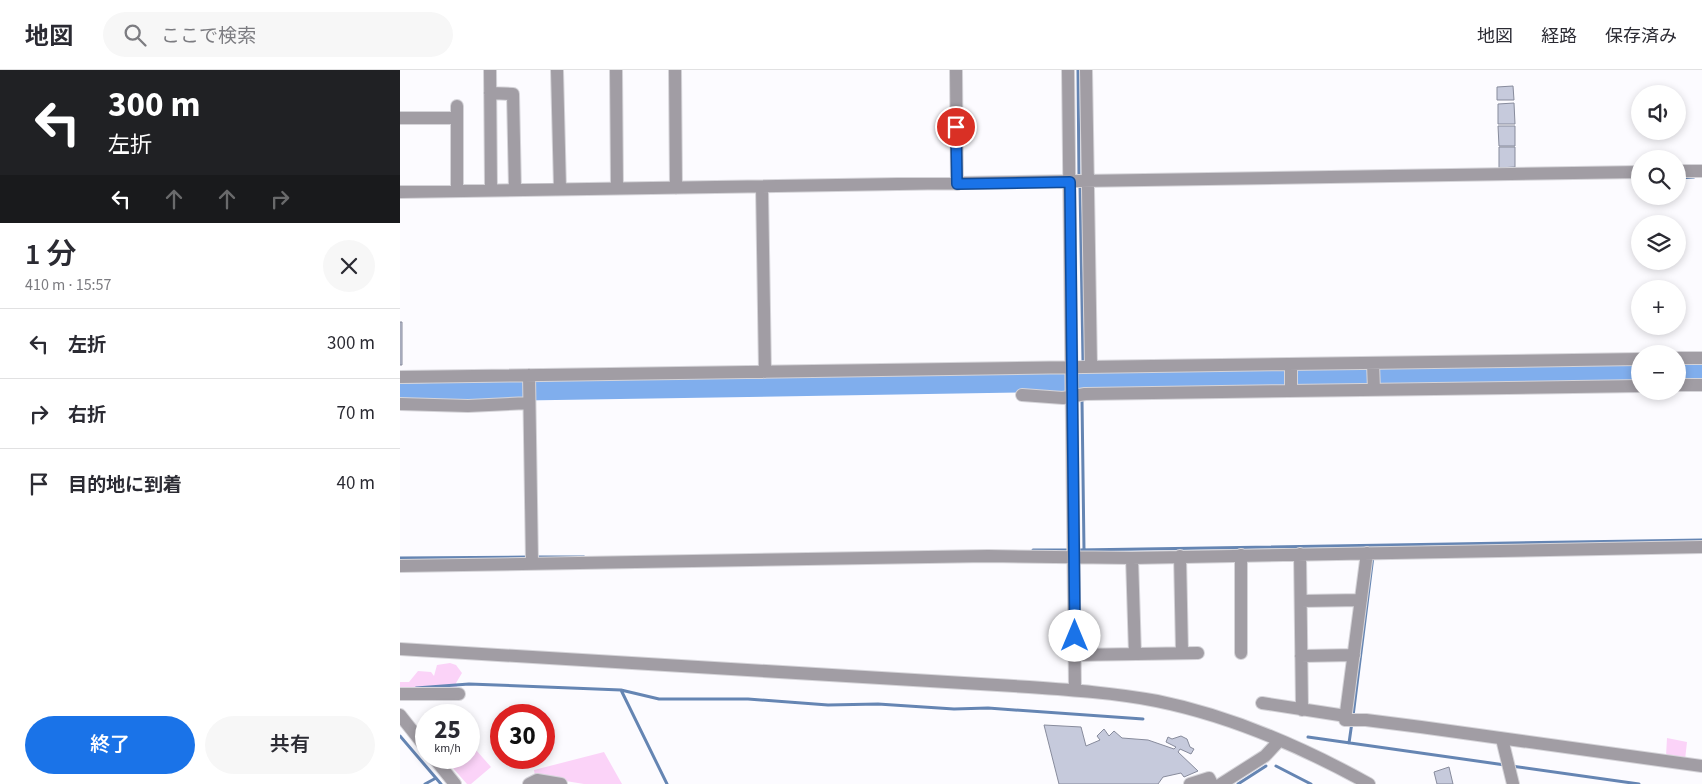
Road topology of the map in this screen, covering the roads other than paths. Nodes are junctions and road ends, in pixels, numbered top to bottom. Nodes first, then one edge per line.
1 (490, 70) edge
2 (557, 70) edge
3 (616, 70) edge
4 (675, 70) edge
5 (956, 70) edge
6 (1068, 70) edge
7 (1086, 70) edge
8 (490, 93) junction
9 (400, 118) edge
10 (1686, 171) edge
11 (1702, 171) edge
12 (1631, 172) edge
13 (957, 184) junction
14 (1082, 184) junction
15 (676, 188) junction
16 (560, 189) junction
17 (617, 189) junction
18 (491, 190) junction
19 (515, 190) junction
20 (762, 190) junction
21 (457, 191) junction
22 (400, 192) edge
23 (1686, 358) edge
24 (1702, 358) edge
25 (1631, 359) edge
26 (1092, 367) junction
27 (1373, 367) junction
28 (1291, 368) junction
29 (1072, 371) junction
30 (765, 372) junction
31 (400, 377) edge
32 (1702, 385) edge
33 (1631, 386) edge
34 (1686, 386) edge
35 (1374, 388) junction
36 (1291, 389) junction
37 (529, 390) junction
38 (1022, 395) dead end
39 (1073, 395) junction
40 (400, 404) edge
41 (1702, 546) edge
42 (1074, 551) junction
43 (1371, 553) junction
44 (1300, 554) junction
45 (1241, 555) junction
46 (1180, 556) junction
47 (1132, 558) junction
48 (532, 559) junction
49 (400, 566) edge
50 (1361, 600) junction
51 (1301, 601) junction
52 (400, 649) edge
53 (1182, 653) junction
54 (1198, 653) dead end
55 (1241, 653) dead end
56 (1135, 654) junction
57 (1354, 654) junction
58 (1075, 655) junction
59 (1302, 656) junction
60 (1075, 690) junction
61 (400, 694) edge
62 (459, 694) dead end
63 (1262, 703) dead end
64 (1302, 710) junction
65 (400, 715) edge
66 (1350, 720) junction
67 (415, 734) edge
68 (1502, 739) junction
69 (1279, 741) junction
70 (1702, 766) edge
71 (441, 769) edge
72 (448, 781) edge
73 (529, 784) edge
74 (561, 784) edge
75 (1190, 784) edge
76 (1212, 784) edge
77 (1221, 784) edge
78 (1369, 784) edge
79 (1513, 784) edge

1 - 8 street
2 - 16 street
3 - 17 street
4 - 15 street
5 - 13 street
6 - 14 street
7 - 14 street
8 - 18 street
8 - 19 street
9 - 21 street
10 - 11 street
12 - 14 street
13 - 14 street
13 - 20 street
14 - 26 street
14 - 29 street
15 - 17 street
15 - 20 street
16 - 17 street
16 - 19 street
18 - 19 street
18 - 21 street
20 - 30 street
21 - 22 street
23 - 24 street
25 - 27 street
26 - 28 street
26 - 29 street
27 - 28 street
27 - 35 street
28 - 36 street
29 - 30 street
29 - 39 street
30 - 37 street
31 - 37 street
32 - 34 street
33 - 35 street
35 - 36 street
36 - 39 street
37 - 40 street
37 - 48 street
38 - 39 street
39 - 42 street
41 - 43 street
42 - 47 street
42 - 48 street
42 - 58 street
43 - 44 street
43 - 50 street
44 - 45 street
44 - 51 street
45 - 46 street
45 - 55 street
46 - 47 street
46 - 53 street
47 - 56 street
48 - 49 street
50 - 51 street
50 - 57 street
51 - 59 street
52 - 60 street
53 - 54 street
53 - 56 street
56 - 58 street
57 - 59 street
57 - 66 street
58 - 60 street
59 - 64 street
60 - 69 street
61 - 62 street
63 - 64 street
64 - 66 street
65 - 67 street
66 - 68 street
68 - 70 street
68 - 79 street
69 - 77 street
69 - 78 street
71 - 72 street
73 - 74 street
75 - 76 street

